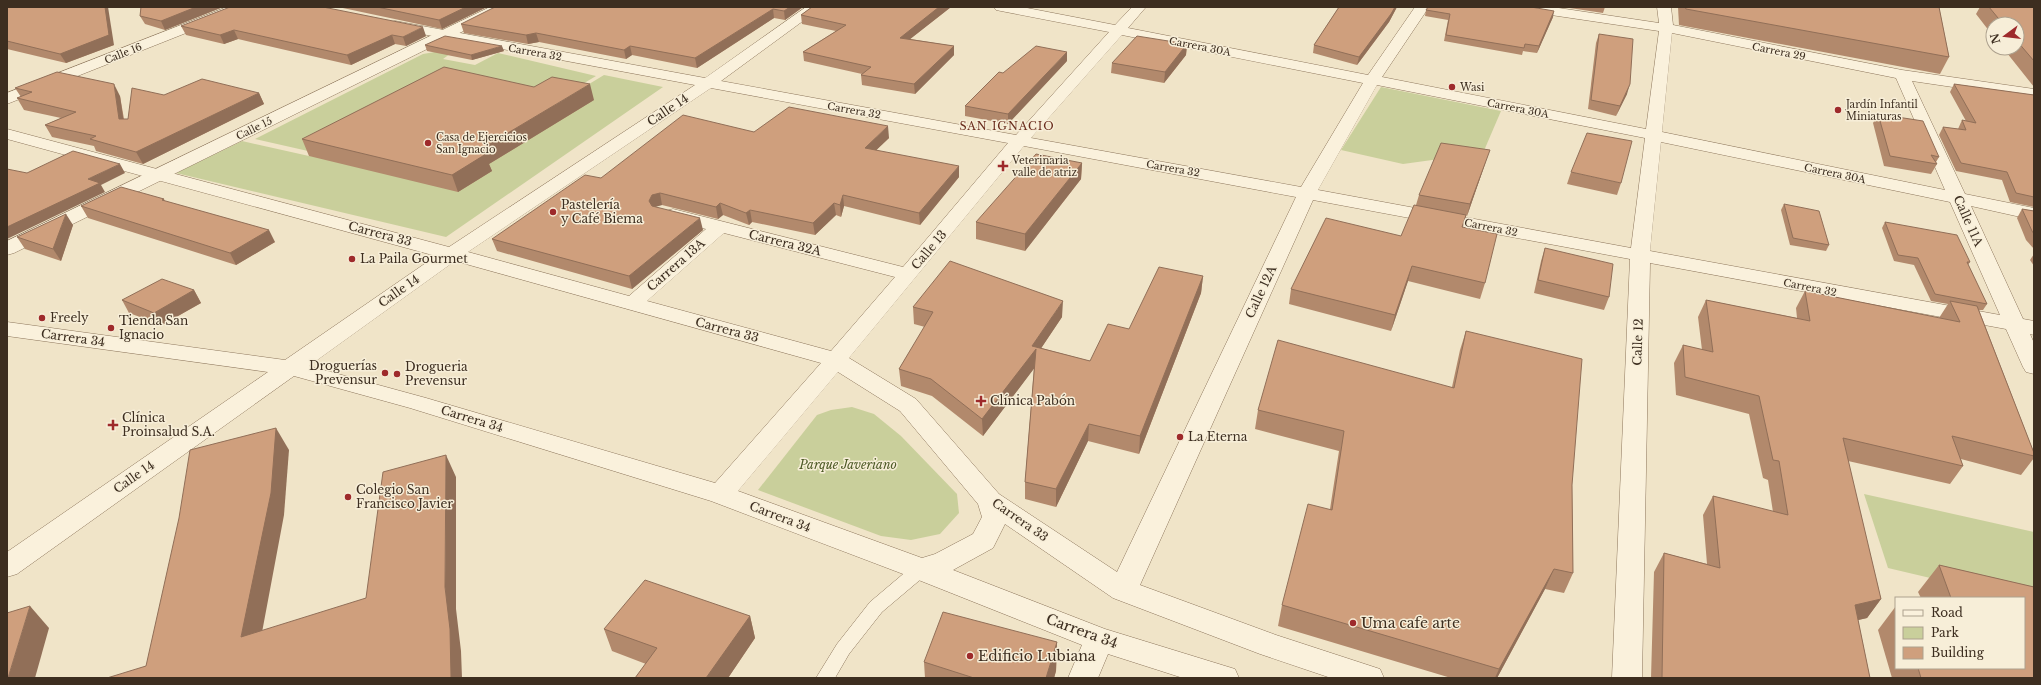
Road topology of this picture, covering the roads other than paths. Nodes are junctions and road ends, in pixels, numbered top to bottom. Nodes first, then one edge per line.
1 (239, 7) edge
2 (501, 7) edge
3 (815, 7) edge
4 (1001, 7) edge
5 (1139, 7) edge
6 (1422, 7) edge
7 (1524, 7) edge
8 (1665, 18) edge
9 (379, 21) edge
10 (1117, 30) junction
11 (446, 36) junction
12 (1902, 75) junction
13 (1373, 79) junction
14 (708, 83) junction
15 (2034, 94) edge
16 (7, 99) edge
17 (7, 134) edge
18 (1653, 135) junction
19 (1020, 140) junction
20 (158, 175) junction
21 (1307, 192) junction
22 (1958, 199) junction
23 (662, 212) edge
24 (2034, 214) edge
25 (720, 227) junction
26 (7, 249) edge
27 (452, 254) junction
28 (1640, 255) junction
29 (909, 274) junction
30 (632, 304) junction
31 (2015, 325) junction
32 (2034, 328) edge
33 (7, 329) edge
34 (836, 360) junction
35 (2034, 367) edge
36 (291, 368) junction
37 (720, 494) junction
38 (990, 500) junction
39 (7, 566) edge
40 (921, 569) junction
41 (1123, 590) junction
42 (1099, 639) junction
43 (825, 678) edge
44 (1083, 678) edge
45 (1224, 678) edge
46 (1369, 678) edge
47 (1627, 678) edge

1 - 16 street, Calle 16
2 - 11 street, Calle 15
3 - 14 street, Calle 14
4 - 10 street, Carrera 30A
5 - 10 street, Calle 13
6 - 13 street, Calle 12A
7 - 8 street, Carrera 29
8 - 12 street, Carrera 29
8 - 18 street, Calle 12
9 - 11 street, Carrera 32
10 - 13 street, Carrera 30A
10 - 19 street, Calle 13
11 - 14 street, Carrera 32
11 - 20 street, Calle 15
12 - 15 street, Carrera 29
12 - 22 street, Calle 11A
13 - 18 street, Carrera 30A
13 - 21 street, Calle 12A
14 - 19 street, Carrera 32
14 - 27 street, Calle 14
17 - 20 street, Carrera 33
18 - 22 street, Carrera 30A
18 - 28 street, Calle 12
19 - 21 street, Carrera 32
19 - 29 street, Calle 13
20 - 26 street, Calle 15
20 - 27 street, Carrera 33
21 - 28 street, Carrera 32
21 - 41 street, Calle 12A
22 - 24 street, Carrera 30A
22 - 31 street, Calle 11A
23 - 25 street, Carrera 32A
25 - 29 street, Carrera 32A
25 - 30 street, Carrera 13A
27 - 30 street, Carrera 33
27 - 36 street, Calle 14
28 - 31 street, Carrera 32
28 - 47 street, Calle 12
29 - 34 street, Calle 13
30 - 34 street, Carrera 33
31 - 32 street, Carrera 32
31 - 35 street, Calle 11A
33 - 36 street, Carrera 34
34 - 37 street, Calle 13
34 - 38 street, Carrera 33
36 - 37 street, Carrera 34
36 - 39 street, Calle 14
37 - 40 street, Carrera 34
38 - 40 street
38 - 41 street, Carrera 33
40 - 42 street, Carrera 34
40 - 43 lane
41 - 46 street, Carrera 33
42 - 44 street
42 - 45 street, Carrera 34

